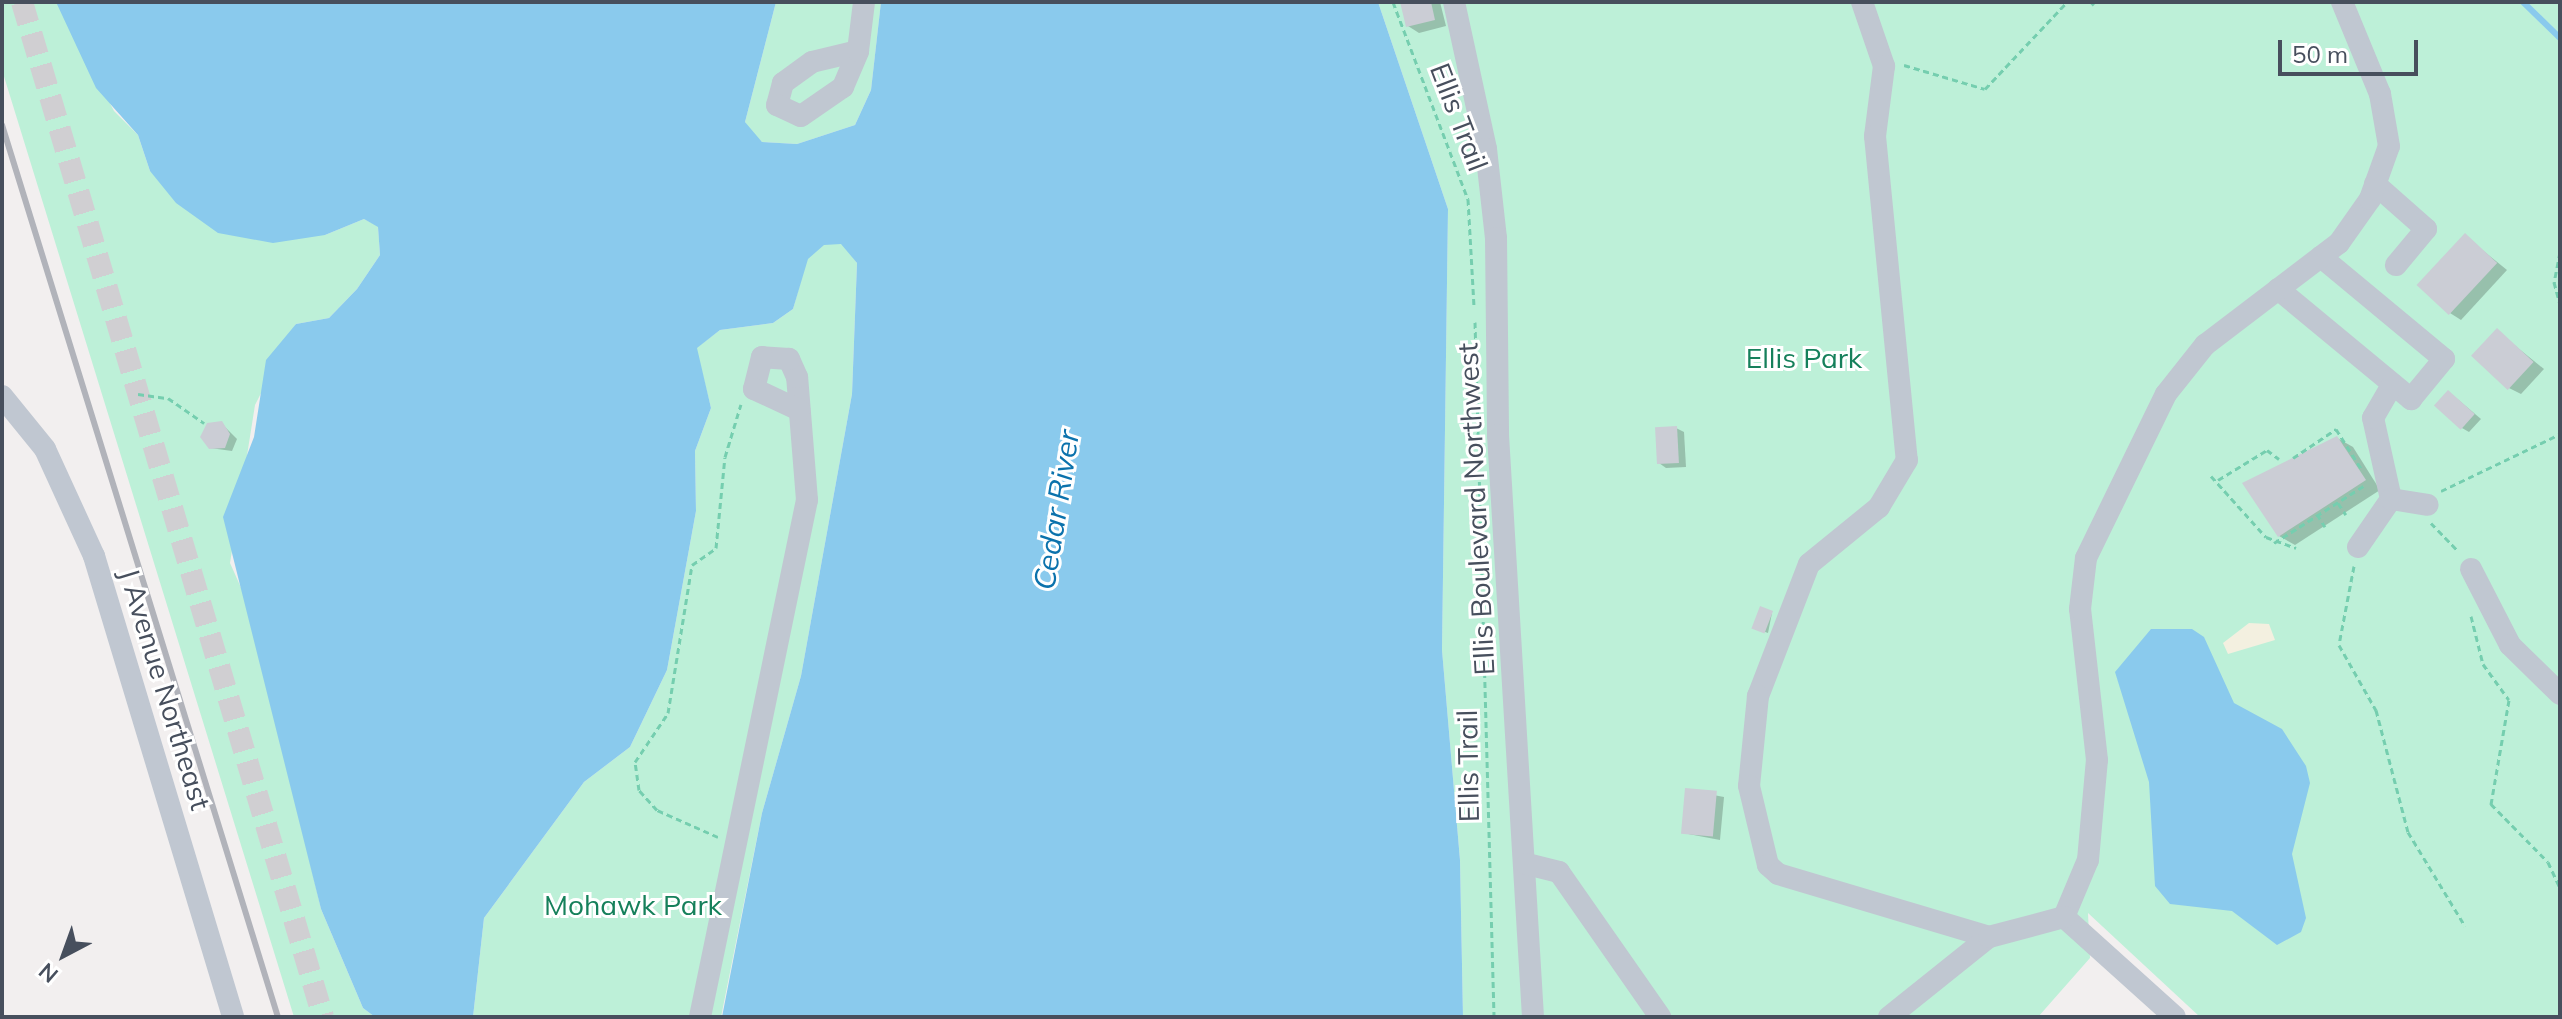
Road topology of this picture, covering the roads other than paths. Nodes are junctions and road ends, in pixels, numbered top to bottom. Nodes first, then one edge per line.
1 (864, 2) edge
2 (1454, 2) edge
3 (1862, 2) edge
4 (2342, 2) edge
5 (858, 51) dead end
6 (2375, 184) junction
7 (2321, 257) junction
8 (2396, 265) dead end
9 (2278, 289) junction
10 (2393, 384) junction
11 (2, 396) edge
12 (799, 410) junction
13 (2391, 499) junction
14 (2428, 505) dead end
15 (2358, 547) road end
16 (2471, 569) dead end
17 (2560, 694) edge
18 (1527, 864) junction
19 (2064, 917) junction
20 (1989, 937) junction
21 (233, 1017) edge
22 (700, 1017) edge
23 (1533, 1017) edge
24 (1660, 1017) edge
25 (1889, 1017) edge
26 (2175, 1017) edge

1 - 5 street
2 - 18 street, Ellis Boulevard Northwest
3 - 20 street
4 - 6 street
6 - 7 street
6 - 8 street
7 - 9 street
7 - 10 street
9 - 10 street
9 - 19 street
10 - 13 street
11 - 21 street, J Avenue Northeast
12 - 12 street
12 - 22 street
13 - 14 street
13 - 15 street
16 - 17 street
18 - 23 street, Ellis Boulevard Northwest
18 - 24 street
19 - 20 street
19 - 26 street
20 - 25 street

